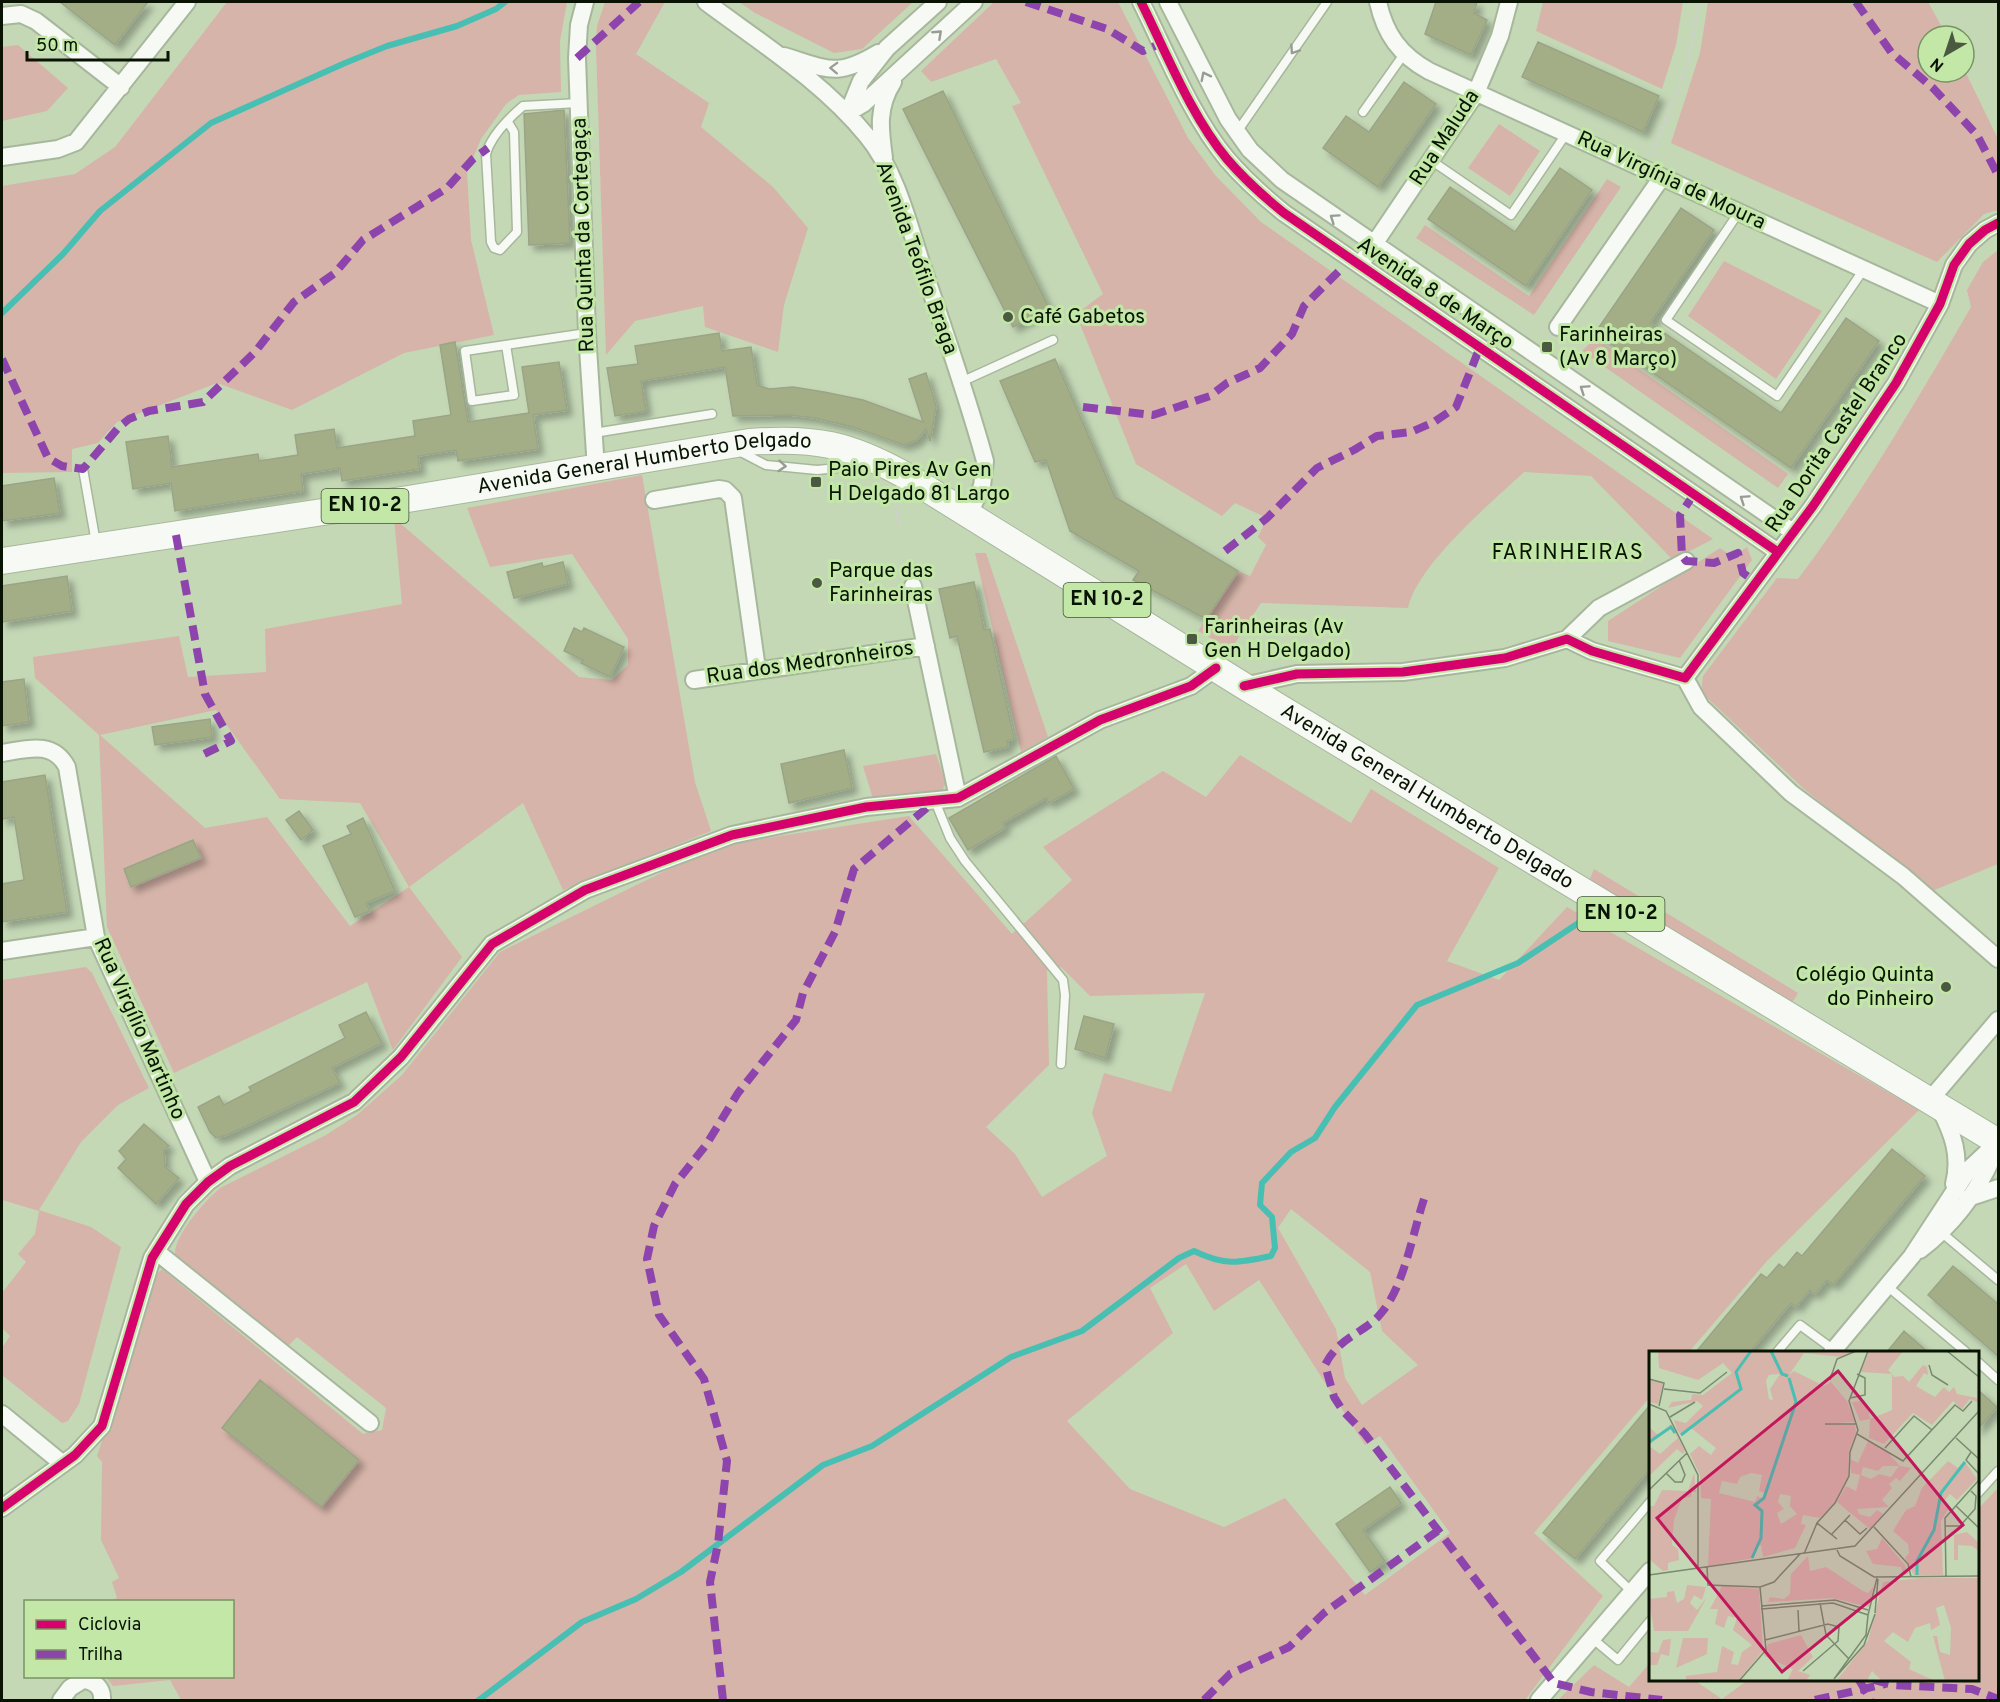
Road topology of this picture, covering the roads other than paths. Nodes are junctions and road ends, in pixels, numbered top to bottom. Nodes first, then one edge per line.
1 (187, 2) edge
2 (585, 2) edge
3 (706, 2) edge
4 (938, 2) edge
5 (974, 2) edge
6 (1141, 2) edge
7 (1168, 2) edge
8 (1327, 2) edge
9 (1378, 2) edge
10 (1509, 2) edge
11 (2, 16) edge
12 (887, 48) junction
13 (774, 54) junction
14 (1404, 54) junction
15 (903, 66) junction
16 (121, 87) junction
17 (1476, 93) junction
18 (579, 103) junction
19 (1363, 112) dead end
20 (848, 113) junction
21 (508, 122) junction
22 (1237, 132) junction
23 (1566, 134) junction
24 (2, 157) edge
25 (1432, 161) junction
26 (885, 164) junction
27 (1662, 177) junction
28 (1739, 212) junction
29 (1998, 223) edge
30 (1374, 246) junction
31 (1360, 265) junction
32 (1864, 269) junction
33 (1940, 304) junction
34 (1558, 327) dead end
35 (587, 333) junction
36 (1053, 340) dead end
37 (506, 345) junction
38 (961, 382) junction
39 (712, 414) dead end
40 (594, 433) junction
41 (83, 469) dead end
42 (596, 469) junction
43 (654, 500) dead end
44 (969, 514) junction
45 (1793, 532) junction
46 (97, 547) junction
47 (1778, 552) junction
48 (2, 561) edge
49 (1686, 561) dead end
50 (913, 586) dead end
51 (1567, 639) junction
52 (926, 646) junction
53 (1216, 668) junction
54 (757, 669) junction
55 (1685, 678) junction
56 (694, 680) dead end
57 (1244, 686) junction
58 (2, 753) edge
59 (958, 798) junction
60 (934, 801) junction
61 (96, 937) junction
62 (2, 951) edge
63 (1998, 959) edge
64 (1998, 1020) edge
65 (1061, 1064) dead end
66 (1934, 1103) junction
67 (1998, 1142) edge
68 (208, 1182) junction
69 (1998, 1188) edge
70 (1960, 1196) junction
71 (1942, 1233) junction
72 (157, 1252) junction
73 (1912, 1256) junction
74 (1998, 1280) edge
75 (1887, 1286) junction
76 (1779, 1351) edge
77 (1833, 1351) edge
78 (1964, 1351) edge
79 (1979, 1364) edge
80 (1998, 1380) edge
81 (2, 1414) edge
82 (370, 1423) dead end
83 (63, 1464) junction
84 (1998, 1472) edge
85 (1979, 1491) edge
86 (1649, 1503) edge
87 (2, 1508) edge
88 (1649, 1572) edge
89 (1632, 1592) junction
90 (1649, 1622) edge
91 (1593, 1639) junction
92 (61, 1701) edge
93 (102, 1701) edge
94 (1539, 1701) edge

1 - 16 street
2 - 18 street, Rua Quinta da Cortegaça
3 - 13 street, Avenida Teófilo Braga
4 - 12 street
15 -> 5 street
6 - 31 street, Avenida 8 de Março
22 -> 7 street, Avenida 8 de Março
8 -> 22 lane
9 - 14 street, Rua Virgínia de Moura
10 - 17 street, Rua Maluda
11 - 16 street
12 -> 13 street
12 - 20 street
13 - 20 street, Avenida Teófilo Braga
14 - 17 street, Rua Virgínia de Moura
14 - 19 lane
15 - 20 street
15 - 26 street
16 - 24 street
17 - 23 street, Rua Virgínia de Moura
17 - 25 street, Rua Maluda
18 - 21 lane
18 - 35 street, Rua Quinta da Cortegaça
20 - 26 street, Avenida Teófilo Braga
21 - 21 lane
30 -> 22 street, Avenida 8 de Março
23 - 25 lane
23 - 27 street, Rua Virgínia de Moura
25 - 30 street, Rua Maluda
26 - 38 street, Avenida Teófilo Braga
27 - 28 street, Rua Virgínia de Moura
27 - 34 street
28 - 32 street, Rua Virgínia de Moura
28 - 32 lane
29 - 33 street, Rua Dorita Castel Branco
30 - 31 street, Rua Maluda
45 -> 30 street, Avenida 8 de Março
31 - 47 street, Avenida 8 de Março
32 - 33 street, Rua Virgínia de Moura
33 - 45 street, Rua Dorita Castel Branco
35 - 37 lane
35 - 40 street, Rua Quinta da Cortegaça
36 - 38 lane
37 - 37 lane
38 - 44 street, Avenida Teófilo Braga
39 - 40 lane
40 - 42 street, Rua Quinta da Cortegaça
41 - 46 lane
42 - 44 main road, Avenida General Humberto Delgado / EN 10-2
42 - 46 main road, Avenida General Humberto Delgado / EN 10-2
43 - 54 street
44 - 53 main road, Avenida General Humberto Delgado / EN 10-2
45 - 47 street, Rua Dorita Castel Branco
46 - 48 main road, Avenida General Humberto Delgado / EN 10-2
47 - 55 street, Rua Dorita Castel Branco
49 - 51 street
50 - 52 street
51 - 55 street
51 - 57 street
52 - 54 street, Rua dos Medronheiros
52 - 59 street
53 - 57 main road, Avenida General Humberto Delgado / EN 10-2
53 - 59 street
54 - 56 street, Rua dos Medronheiros
55 - 63 street
57 - 66 main road, Avenida General Humberto Delgado / EN 10-2
58 - 61 street, Rua Virgílio Martinho
59 - 60 street
60 - 65 lane
60 - 68 street
61 - 62 street
61 - 68 street, Rua Virgílio Martinho
64 - 66 street
66 - 67 main road, Avenida General Humberto Delgado / EN 10-2
66 - 70 street
67 - 70 street
68 - 72 street
69 - 70 street
70 - 71 street
70 - 73 street
71 - 73 street
71 - 74 lane
72 - 82 street
72 - 83 street
73 - 75 street
75 - 77 street
75 - 78 lane
76 - 77 lane
79 - 80 lane
81 - 83 street
83 - 87 street
84 - 85 lane
86 - 89 lane
88 - 89 street
89 - 91 street
90 - 91 lane
91 - 94 street
92 - 93 street

